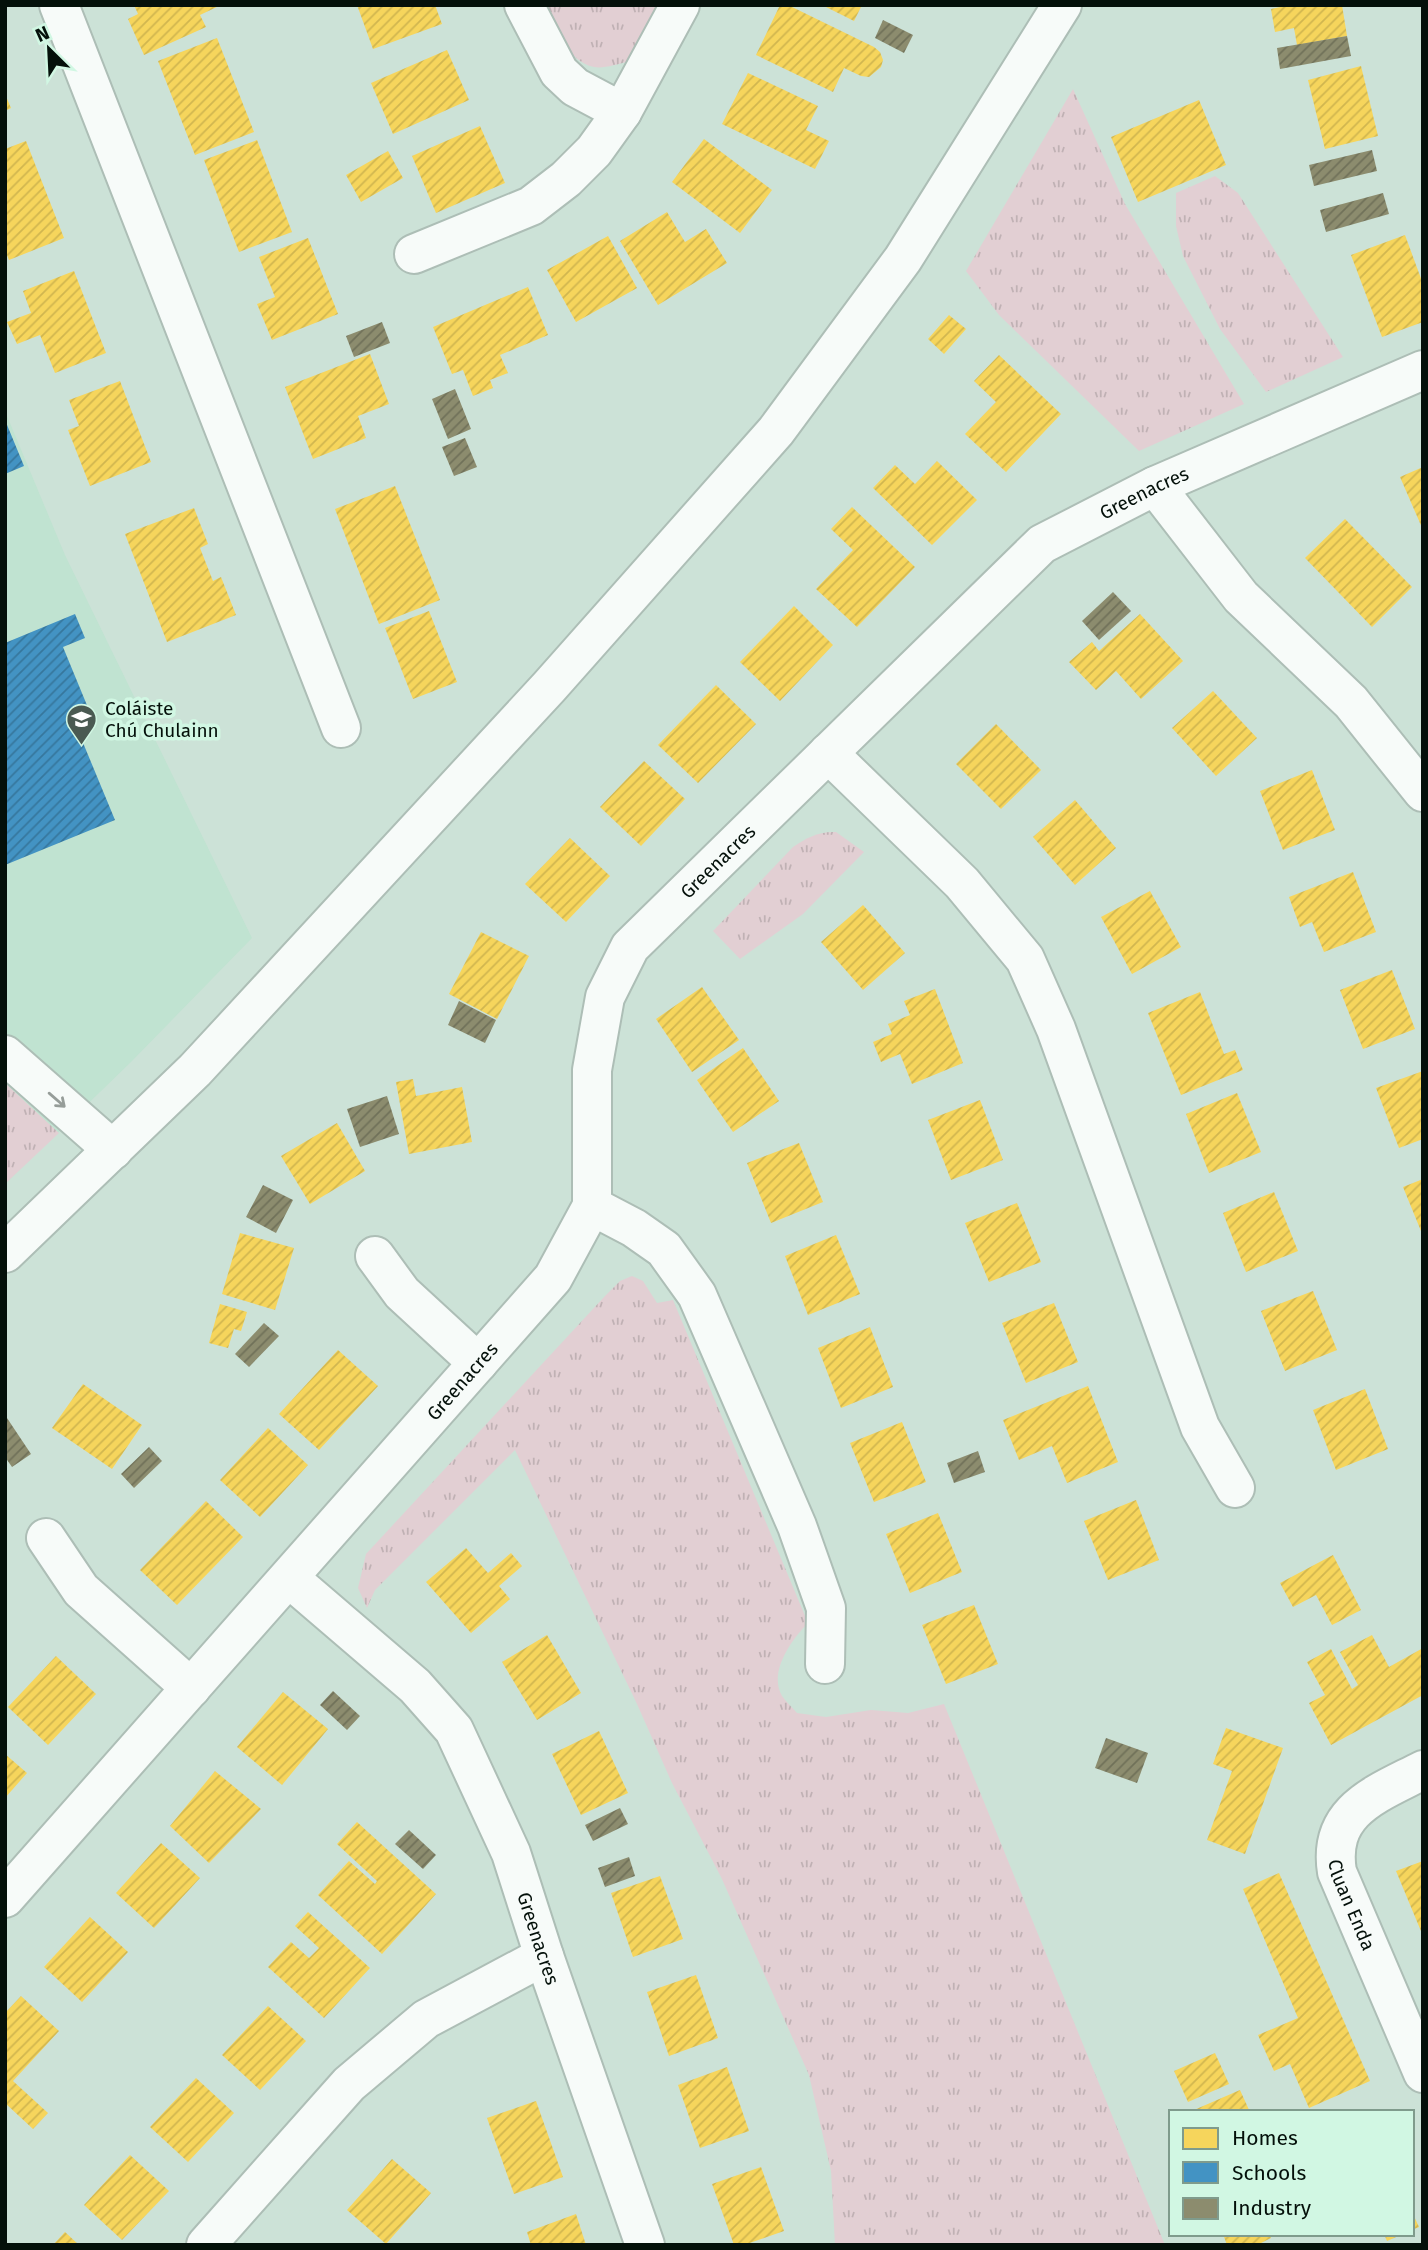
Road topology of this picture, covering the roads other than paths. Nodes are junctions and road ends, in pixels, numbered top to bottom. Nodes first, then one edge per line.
1 (59, 5) edge
2 (524, 5) edge
3 (680, 5) edge
4 (1062, 5) edge
5 (622, 112) junction
6 (414, 254) dead end
7 (1423, 370) edge
8 (1155, 486) junction
9 (341, 728) dead end
10 (828, 753) junction
11 (1423, 792) edge
12 (5, 1055) edge
13 (113, 1150) junction
14 (592, 1206) junction
15 (5, 1253) edge
16 (375, 1256) dead end
17 (478, 1363) junction
18 (1236, 1488) dead end
19 (46, 1538) dead end
20 (289, 1578) junction
21 (825, 1664) dead end
22 (191, 1688) junction
23 (1423, 1770) edge
24 (5, 1898) edge
25 (544, 1956) junction
26 (1423, 2073) edge
27 (206, 2245) edge
28 (645, 2245) edge

1 - 9 street
2 - 5 street
3 - 5 street
4 - 13 street
5 - 6 street
7 - 8 street, Greenacres
8 - 10 street, Greenacres
8 - 11 street
10 - 14 street, Greenacres
10 - 18 street
12 -> 13 street
13 - 15 street
14 - 17 street, Greenacres
14 - 21 street
16 - 17 street
17 - 20 street, Greenacres
19 - 22 street
20 - 22 street, Greenacres
20 - 25 street, Greenacres
22 - 24 street, Greenacres
23 - 26 street, Cluan Enda
25 - 27 street
25 - 28 street, Greenacres

